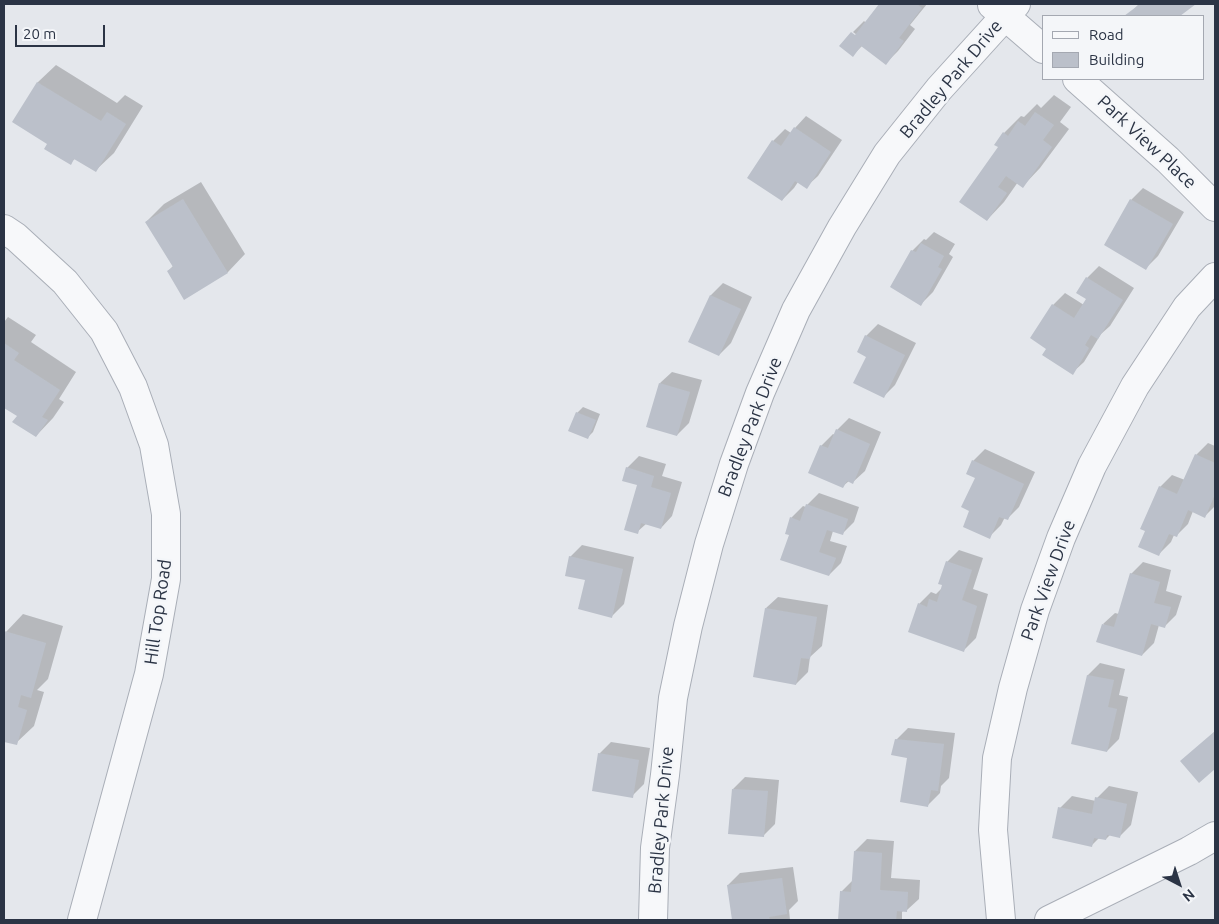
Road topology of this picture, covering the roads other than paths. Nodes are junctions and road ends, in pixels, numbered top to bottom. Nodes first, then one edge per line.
1 (1004, 8) edge
2 (1042, 48) edge
3 (1078, 80) edge
4 (1215, 206) edge
5 (4, 229) edge
6 (1215, 277) edge
7 (1215, 836) edge
8 (82, 920) edge
9 (653, 920) edge
10 (1000, 920) edge
11 (1049, 920) edge

1 - 2 street
1 - 9 street, Bradley Park Drive
3 - 4 street, Park View Place
5 - 8 street, Hill Top Road
6 - 10 street, Park View Drive
7 - 11 street

